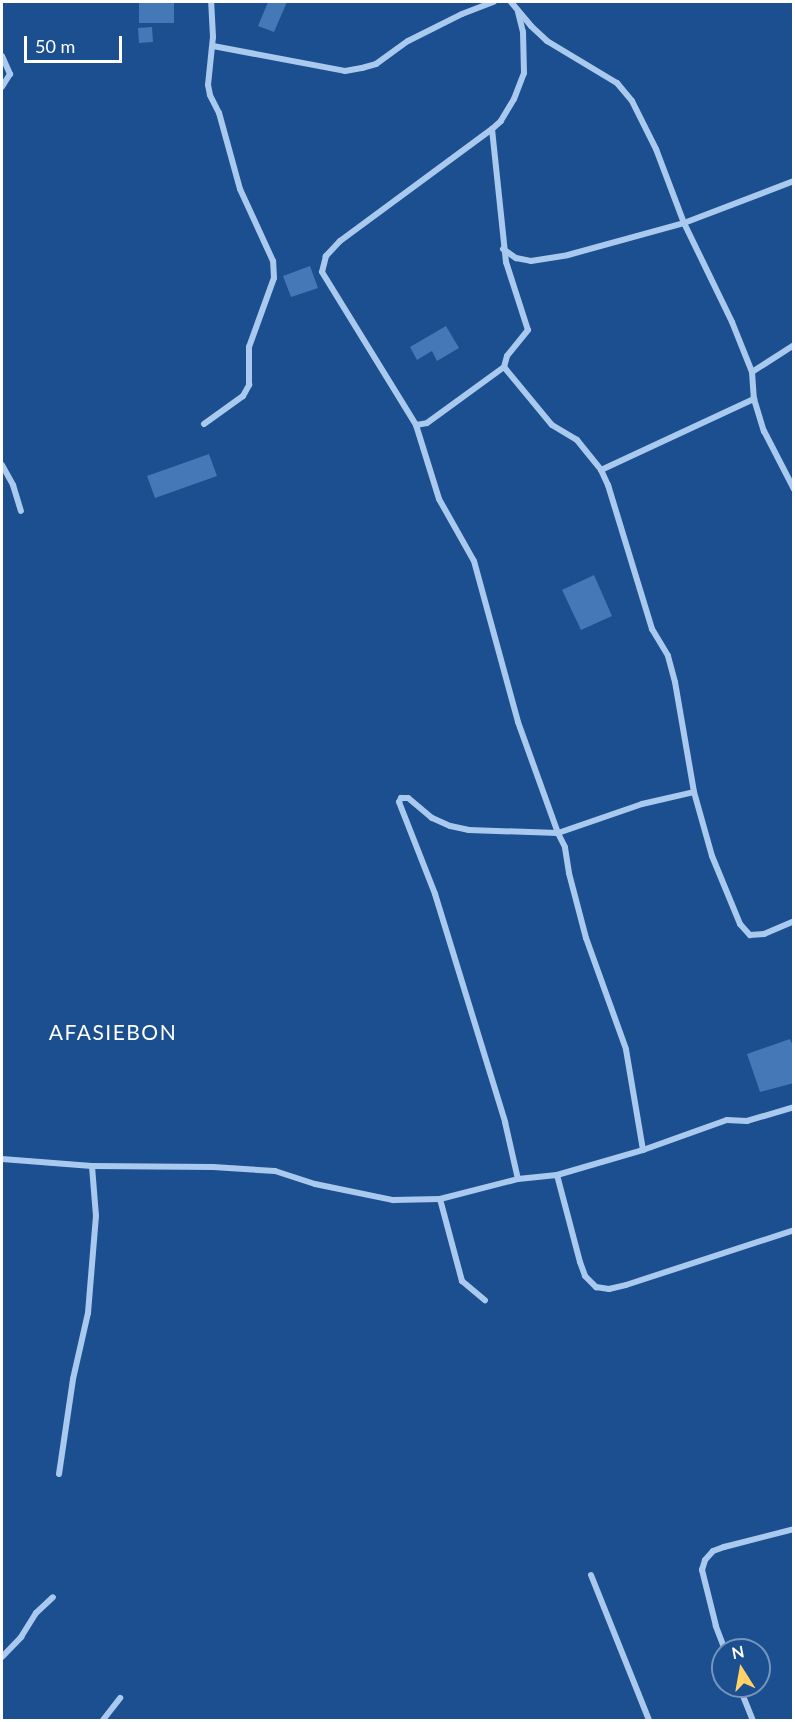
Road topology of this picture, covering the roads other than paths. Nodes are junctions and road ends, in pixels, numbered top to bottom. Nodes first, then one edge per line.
1 (211, 2) edge
2 (494, 2) edge
3 (511, 2) edge
4 (518, 12) junction
5 (213, 46) junction
6 (2, 56) edge
7 (2, 87) edge
8 (492, 129) junction
9 (794, 182) edge
10 (684, 223) junction
11 (504, 249) junction
12 (794, 345) edge
13 (504, 367) junction
14 (752, 372) junction
15 (754, 399) junction
16 (204, 424) dead end
17 (416, 425) junction
18 (2, 465) edge
19 (601, 470) junction
20 (792, 481) edge
21 (794, 489) edge
22 (21, 511) dead end
23 (694, 792) junction
24 (558, 833) junction
25 (794, 921) edge
26 (794, 1107) edge
27 (643, 1150) junction
28 (2, 1159) edge
29 (92, 1166) junction
30 (557, 1175) junction
31 (518, 1179) junction
32 (440, 1199) junction
33 (794, 1230) edge
34 (485, 1300) dead end
35 (59, 1474) dead end
36 (794, 1529) edge
37 (591, 1575) dead end
38 (53, 1597) dead end
39 (720, 1638) edge
40 (2, 1657) edge
41 (120, 1698) dead end
42 (744, 1698) edge
43 (103, 1720) edge
44 (649, 1720) edge
45 (753, 1720) edge

1 - 5 street
2 - 5 street
3 - 4 street
4 - 8 street
4 - 10 street
5 - 16 street
6 - 7 street
8 - 11 street
8 - 17 street
9 - 10 street
10 - 11 street
10 - 14 street
11 - 13 street
12 - 14 street
13 - 17 street
13 - 19 street
14 - 15 street
15 - 19 street
15 - 20 street
17 - 24 street
18 - 22 street
19 - 23 street
20 - 21 street
23 - 24 street
23 - 25 street
24 - 27 street
24 - 31 street
26 - 27 street
27 - 30 street
28 - 29 street
29 - 32 street
29 - 35 street
30 - 31 street
30 - 33 street
31 - 32 street
32 - 34 street
36 - 39 street
37 - 44 street
38 - 40 street
41 - 43 street
42 - 45 street

